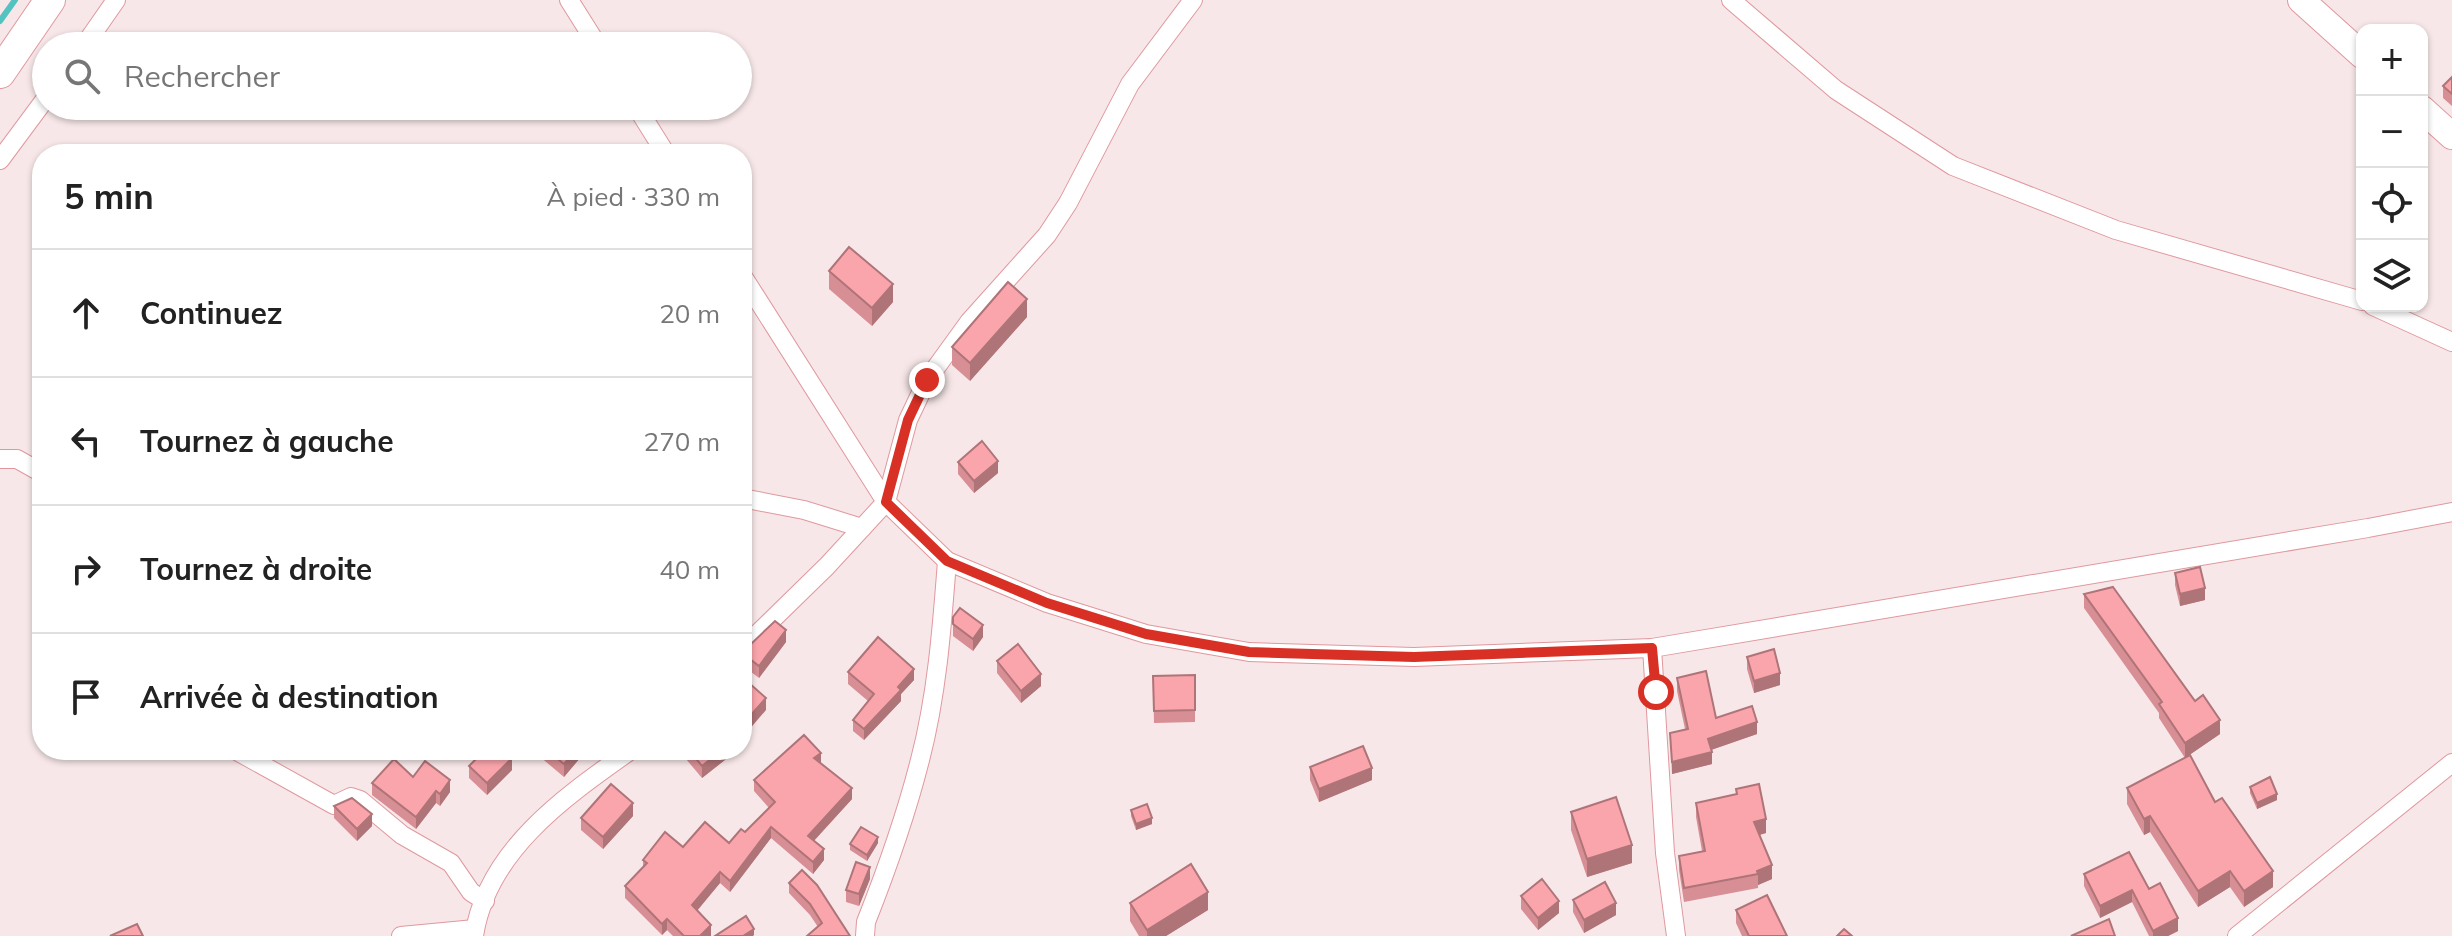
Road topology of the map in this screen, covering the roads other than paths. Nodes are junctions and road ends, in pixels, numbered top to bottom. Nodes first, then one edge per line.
1 (50, 0) edge
2 (116, 0) edge
3 (569, 0) edge
4 (1193, 0) edge
5 (1731, 0) edge
6 (2301, 0) edge
7 (94, 32) edge
8 (589, 32) edge
9 (2356, 50) edge
10 (0, 73) edge
11 (2428, 114) edge
12 (32, 117) edge
13 (645, 120) edge
14 (2452, 136) edge
15 (660, 144) edge
16 (0, 160) edge
17 (752, 291) edge
18 (2356, 299) edge
19 (2386, 312) edge
20 (2452, 342) edge
21 (0, 459) edge
22 (32, 467) edge
23 (752, 500) edge
24 (886, 502) junction
25 (2452, 512) edge
26 (862, 528) junction
27 (947, 561) junction
28 (752, 639) edge
29 (1652, 648) junction
30 (253, 760) edge
31 (617, 760) edge
32 (2452, 763) edge
33 (485, 901) junction
34 (475, 932) edge
35 (401, 936) edge
36 (865, 936) edge
37 (1676, 936) edge
38 (2237, 936) edge

1 - 10 main road
2 - 7 street
3 - 8 street
4 - 24 street
5 - 18 street
6 - 9 street
11 - 14 street
12 - 16 street
13 - 15 street
17 - 24 street
19 - 20 street
21 - 22 street
23 - 26 street
24 - 26 street
24 - 27 street
25 - 29 street
26 - 28 street
27 - 29 street
27 - 36 street
29 - 37 street
30 - 33 street
31 - 33 street
32 - 38 street
33 - 34 street
34 - 35 street

